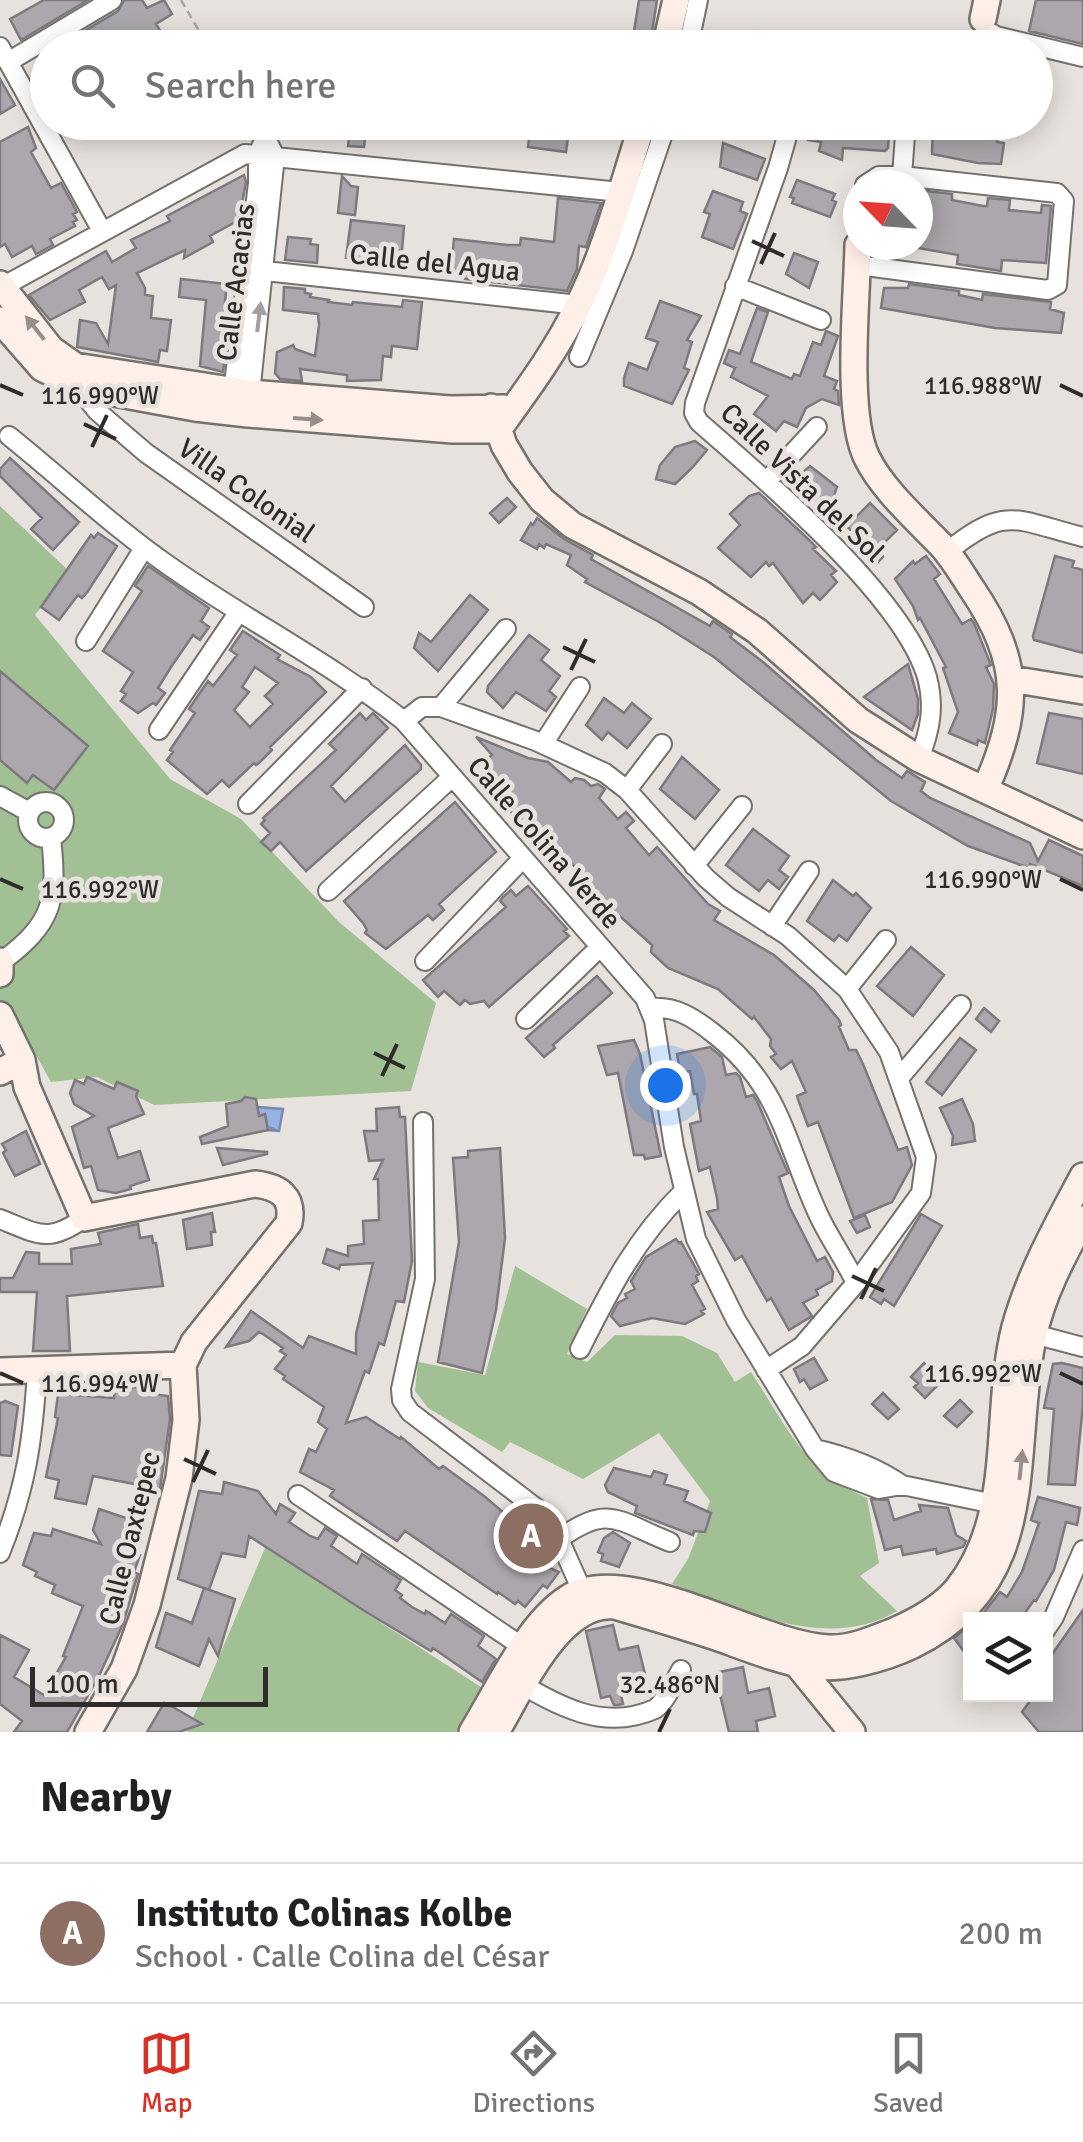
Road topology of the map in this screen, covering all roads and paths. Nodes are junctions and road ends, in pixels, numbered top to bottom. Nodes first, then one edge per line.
1 (112, 0) edge
2 (181, 0) edge
3 (676, 0) edge
4 (698, 0) edge
5 (52, 30) edge
6 (198, 30) edge
7 (670, 30) edge
8 (692, 30) edge
9 (30, 41) edge
10 (1053, 50) edge
11 (4, 54) edge
12 (1083, 57) edge
13 (30, 101) edge
14 (52, 140) edge
15 (637, 140) edge
16 (660, 140) edge
17 (786, 140) edge
18 (905, 140) edge
19 (264, 142) edge
20 (902, 170) edge
21 (933, 179) edge
22 (620, 192) junction
23 (102, 231) junction
24 (858, 260) edge
25 (885, 260) edge
26 (265, 271) junction
27 (1, 286) edge
28 (735, 286) junction
29 (588, 308) junction
30 (0, 320) edge
31 (821, 320) dead end
32 (579, 357) dead end
33 (75, 375) junction
34 (240, 402) junction
35 (501, 415) junction
36 (817, 427) dead end
37 (9, 436) dead end
38 (767, 480) junction
39 (1083, 537) edge
40 (144, 548) junction
41 (947, 552) junction
42 (364, 607) dead end
43 (238, 613) junction
44 (506, 629) dead end
45 (86, 641) dead end
46 (1012, 678) junction
47 (580, 687) dead end
48 (362, 688) junction
49 (1083, 691) edge
50 (441, 706) junction
51 (404, 721) junction
52 (159, 730) dead end
53 (543, 744) junction
54 (662, 744) dead end
55 (920, 759) junction
56 (452, 777) junction
57 (627, 790) junction
58 (984, 790) junction
59 (0, 796) edge
60 (248, 804) dead end
61 (742, 806) dead end
62 (29, 812) junction
63 (1083, 836) edge
64 (51, 838) junction
65 (523, 858) junction
66 (694, 866) junction
67 (809, 872) dead end
68 (328, 891) dead end
69 (772, 926) junction
70 (886, 940) dead end
71 (600, 947) junction
72 (0, 961) edge
73 (425, 961) dead end
74 (0, 974) edge
75 (847, 989) junction
76 (961, 1005) dead end
77 (651, 1008) junction
78 (0, 1015) edge
79 (526, 1019) dead end
80 (7, 1064) edge
81 (900, 1077) junction
82 (423, 1122) dead end
83 (1083, 1176) edge
84 (684, 1191) junction
85 (84, 1218) junction
86 (0, 1219) edge
87 (1083, 1220) edge
88 (856, 1283) junction
89 (1024, 1331) junction
90 (1083, 1347) edge
91 (580, 1349) dead end
92 (183, 1366) junction
93 (766, 1370) junction
94 (0, 1371) edge
95 (37, 1371) junction
96 (298, 1495) dead end
97 (1004, 1506) junction
98 (559, 1539) junction
99 (670, 1542) dead end
100 (1083, 1550) edge
101 (0, 1553) edge
102 (586, 1599) junction
103 (1053, 1618) edge
104 (533, 1653) junction
105 (794, 1653) junction
106 (682, 1670) dead end
107 (516, 1681) junction
108 (88, 1732) edge
109 (472, 1732) edge
110 (496, 1732) edge
111 (852, 1732) edge

1 - 5 street
2 - 6 path
3 - 7 main road
4 - 8 street
9 - 11 street
10 - 12 street
11 - 13 street
14 - 23 street
15 - 22 main road
16 - 29 street
17 - 28 street, Calle Vista del Sol
18 - 20 street
19 - 22 street
19 - 23 street
19 - 26 street, Calle Acacias
19 - 34 street, Calle Acacias
21 - 25 street
22 - 29 main road
23 - 27 street
24 - 41 main road
26 - 29 street, Calle del Agua
34 -> 26 street, Calle Acacias
33 -> 27 main road
28 - 31 street
28 - 38 street, Calle Vista del Sol
29 - 32 street
29 - 35 main road
30 - 33 main road
33 - 34 main road
33 - 42 street, Villa Colonial
34 - 35 main road
35 - 55 main road
36 - 38 street
37 - 40 street, Calle Colina Verde
38 - 55 street, Calle Vista del Sol
39 - 41 street
40 - 43 street, Calle Colina Verde
40 - 45 street
41 - 46 main road
43 - 48 street, Calle Colina Verde
43 - 52 street
44 - 50 street
46 - 49 main road
46 - 58 main road
47 - 53 street
48 - 51 street, Calle Colina Verde
48 - 60 street
50 - 51 street
50 - 53 street
51 - 56 street, Calle Colina Verde
53 - 57 street
54 - 57 street
55 - 58 main road
56 - 65 street, Calle Colina Verde
56 - 68 street
57 - 66 street
58 - 63 main road
59 - 62 street
61 - 66 street
62 - 64 street
62 - 64 street
64 - 72 street
65 - 71 street, Calle Colina Verde
65 - 73 street
66 - 69 street
67 - 69 street
69 - 75 street
70 - 75 street
71 - 77 street, Calle Colina Verde
71 - 79 street
72 - 74 main road
75 - 81 street
76 - 81 street
77 - 84 street, Calle Colina Verde
77 - 88 street
78 - 80 main road
80 - 85 main road
81 - 88 street
82 - 98 street
83 - 89 main road
84 - 91 street
84 - 93 street, Calle Colina Verde
85 - 86 street
85 - 92 main road
87 - 89 main road
88 - 93 street
89 - 90 street
89 - 97 main road
92 - 95 main road
92 - 108 main road, Calle Oaxtepec
93 - 97 street, Calle Colina Verde
94 - 95 main road
95 - 101 street
96 - 104 street
97 - 105 main road
98 - 99 street
98 - 102 street
100 - 103 street
102 - 104 main road
102 - 105 main road
104 - 107 main road
105 - 111 main road
106 - 107 street
107 - 109 main road
107 - 110 main road

